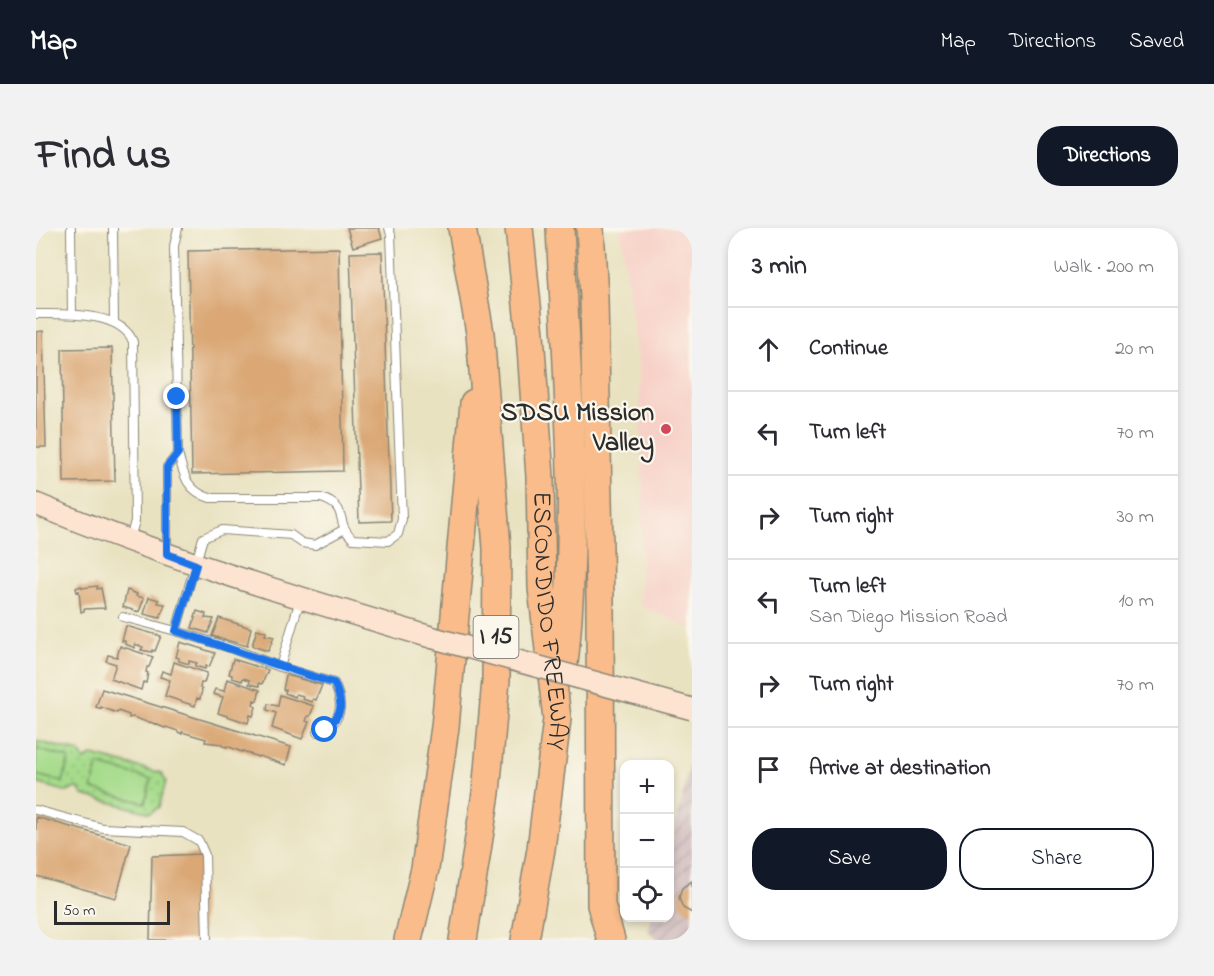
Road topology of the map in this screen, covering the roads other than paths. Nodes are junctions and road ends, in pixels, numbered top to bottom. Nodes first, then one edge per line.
1 (71, 228) edge
2 (113, 228) edge
3 (178, 228) edge
4 (389, 228) edge
5 (462, 228) edge
6 (519, 228) edge
7 (560, 228) edge
8 (590, 228) edge
9 (36, 314) edge
10 (72, 314) junction
11 (114, 322) junction
12 (480, 333) junction
13 (178, 453) junction
14 (36, 504) edge
15 (343, 530) junction
16 (130, 540) junction
17 (167, 554) junction
18 (196, 565) junction
19 (301, 598) junction
20 (123, 617) dead end
21 (176, 631) junction
22 (280, 667) junction
23 (692, 710) edge
24 (557, 719) junction
25 (317, 732) dead end
26 (36, 810) edge
27 (207, 940) edge
28 (408, 940) edge
29 (463, 940) edge
30 (525, 940) edge
31 (611, 940) edge

1 - 10 lane
2 - 11 lane
3 - 13 lane
4 - 15 lane
5 - 12 highway, ESCONDIDO FREEWAY / I 15
6 - 24 highway, ESCONDIDO FREEWAY
7 - 24 highway
8 - 31 highway
9 - 10 lane
10 - 11 lane
11 - 16 lane
12 - 28 highway
12 - 29 highway, ESCONDIDO FREEWAY / I 15
13 - 15 lane
13 - 17 lane
14 - 16 main road
15 - 18 lane
16 - 17 main road
17 - 18 main road
18 - 19 main road
18 - 21 lane
19 - 22 lane
19 - 23 main road, bridge
20 - 21 lane
21 - 22 lane
22 - 25 lane
24 - 30 highway, ESCONDIDO FREEWAY
26 - 27 lane

